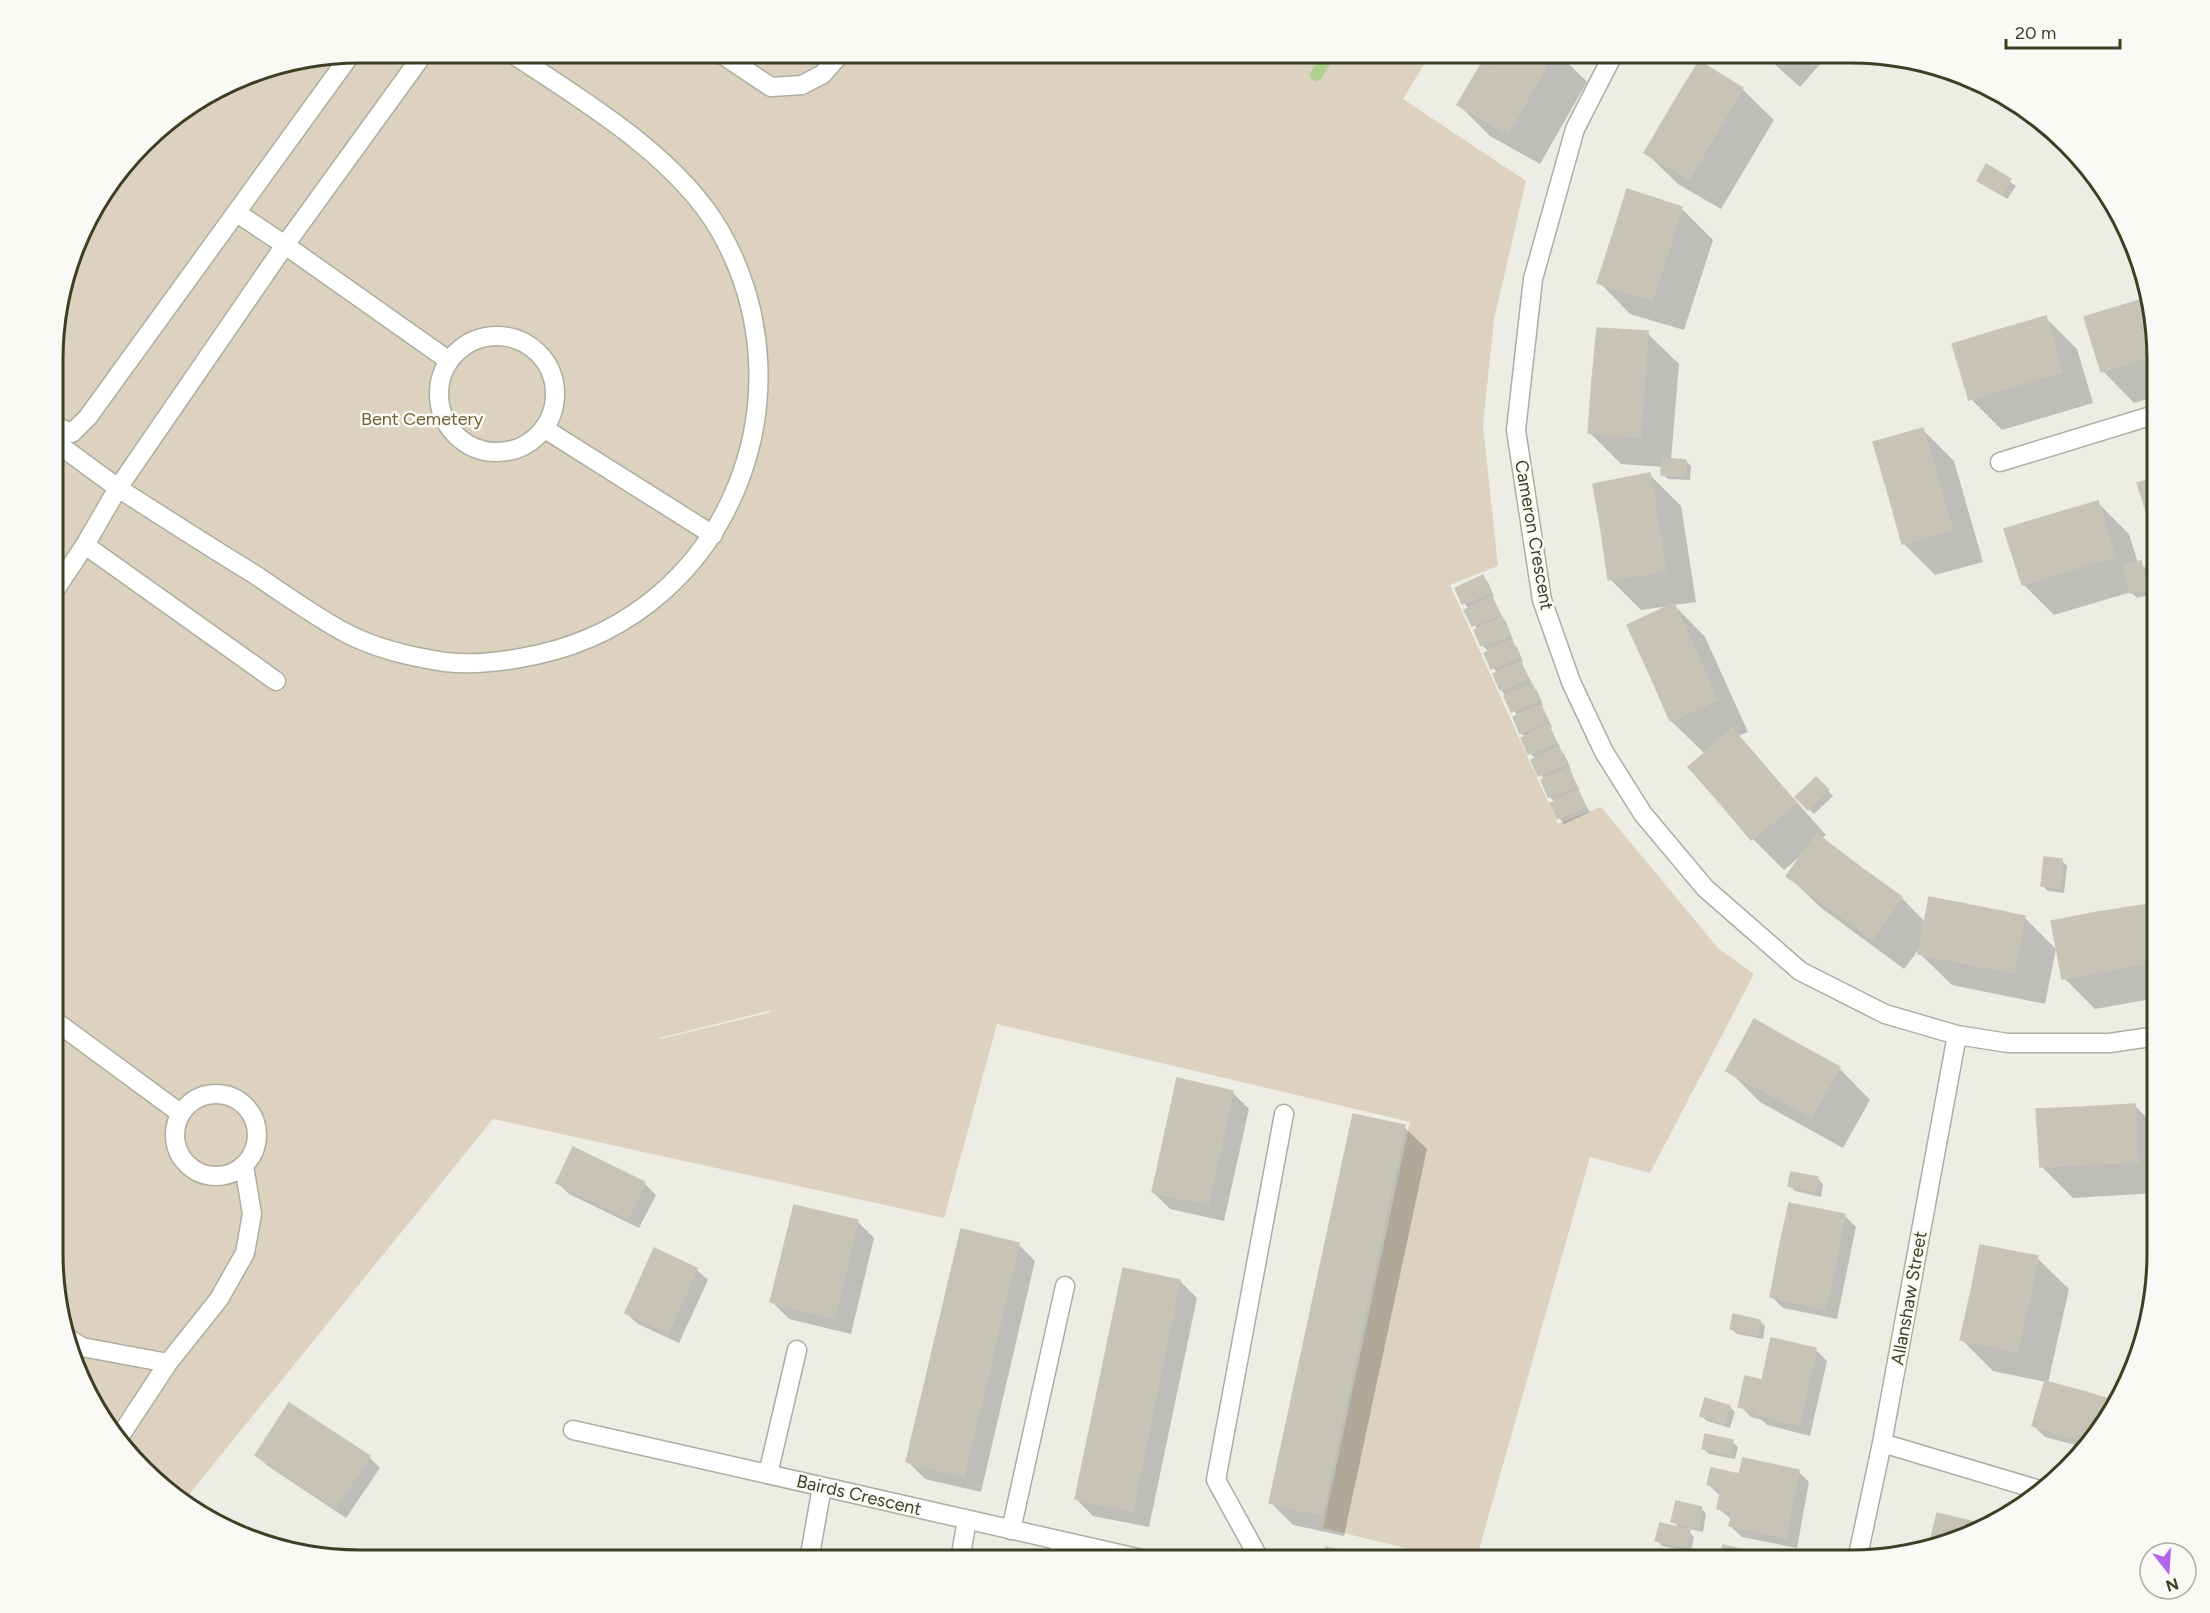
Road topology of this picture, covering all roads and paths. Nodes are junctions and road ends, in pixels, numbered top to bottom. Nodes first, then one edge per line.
1 (413, 63) edge
2 (527, 63) edge
3 (735, 63) edge
4 (832, 63) edge
5 (1609, 63) edge
6 (344, 64) edge
7 (237, 213) junction
8 (285, 245) junction
9 (448, 360) junction
10 (2147, 417) edge
11 (545, 429) junction
12 (63, 439) edge
13 (63, 443) edge
14 (2000, 462) dead end
15 (118, 488) junction
16 (713, 535) junction
17 (85, 545) junction
18 (63, 578) edge
19 (276, 681) dead end
20 (63, 1027) edge
21 (1957, 1035) junction
22 (2147, 1037) edge
23 (180, 1113) junction
24 (1284, 1114) dead end
25 (244, 1166) junction
26 (1065, 1286) dead end
27 (78, 1344) edge
28 (797, 1350) dead end
29 (168, 1363) junction
30 (573, 1430) dead end
31 (123, 1432) edge
32 (1882, 1443) junction
33 (768, 1474) junction
34 (822, 1486) junction
35 (2032, 1488) edge
36 (967, 1520) junction
37 (1011, 1530) junction
38 (1061, 1541) junction
39 (811, 1550) edge
40 (962, 1550) edge
41 (1060, 1550) edge
42 (1101, 1550) edge
43 (1254, 1550) edge
44 (1859, 1550) edge

1 - 8 street
2 - 16 street
3 - 4 street
5 - 21 street, Cameron Crescent
6 - 7 street
7 - 8 street
7 - 12 street
8 - 9 street
8 - 15 street
9 - 11 street
9 - 11 street
10 - 14 street
11 - 16 street
13 - 15 street
15 - 16 street
15 - 17 street
17 - 18 street
17 - 19 street
20 - 23 street
21 - 22 street, Cameron Crescent
21 - 32 street, Allanshaw Street
23 - 25 street
23 - 25 street
24 - 43 street
25 - 29 street
26 - 37 street
27 - 29 street
28 - 33 street
29 - 31 street
30 - 33 street, Bairds Crescent
32 - 35 street
32 - 44 street, Allanshaw Street
33 - 34 street, Bairds Crescent
34 - 36 street, Bairds Crescent
34 - 39 street
36 - 37 street, Bairds Crescent
36 - 40 street
37 - 38 street, Bairds Crescent
38 - 41 street
38 - 42 street, Bairds Crescent

